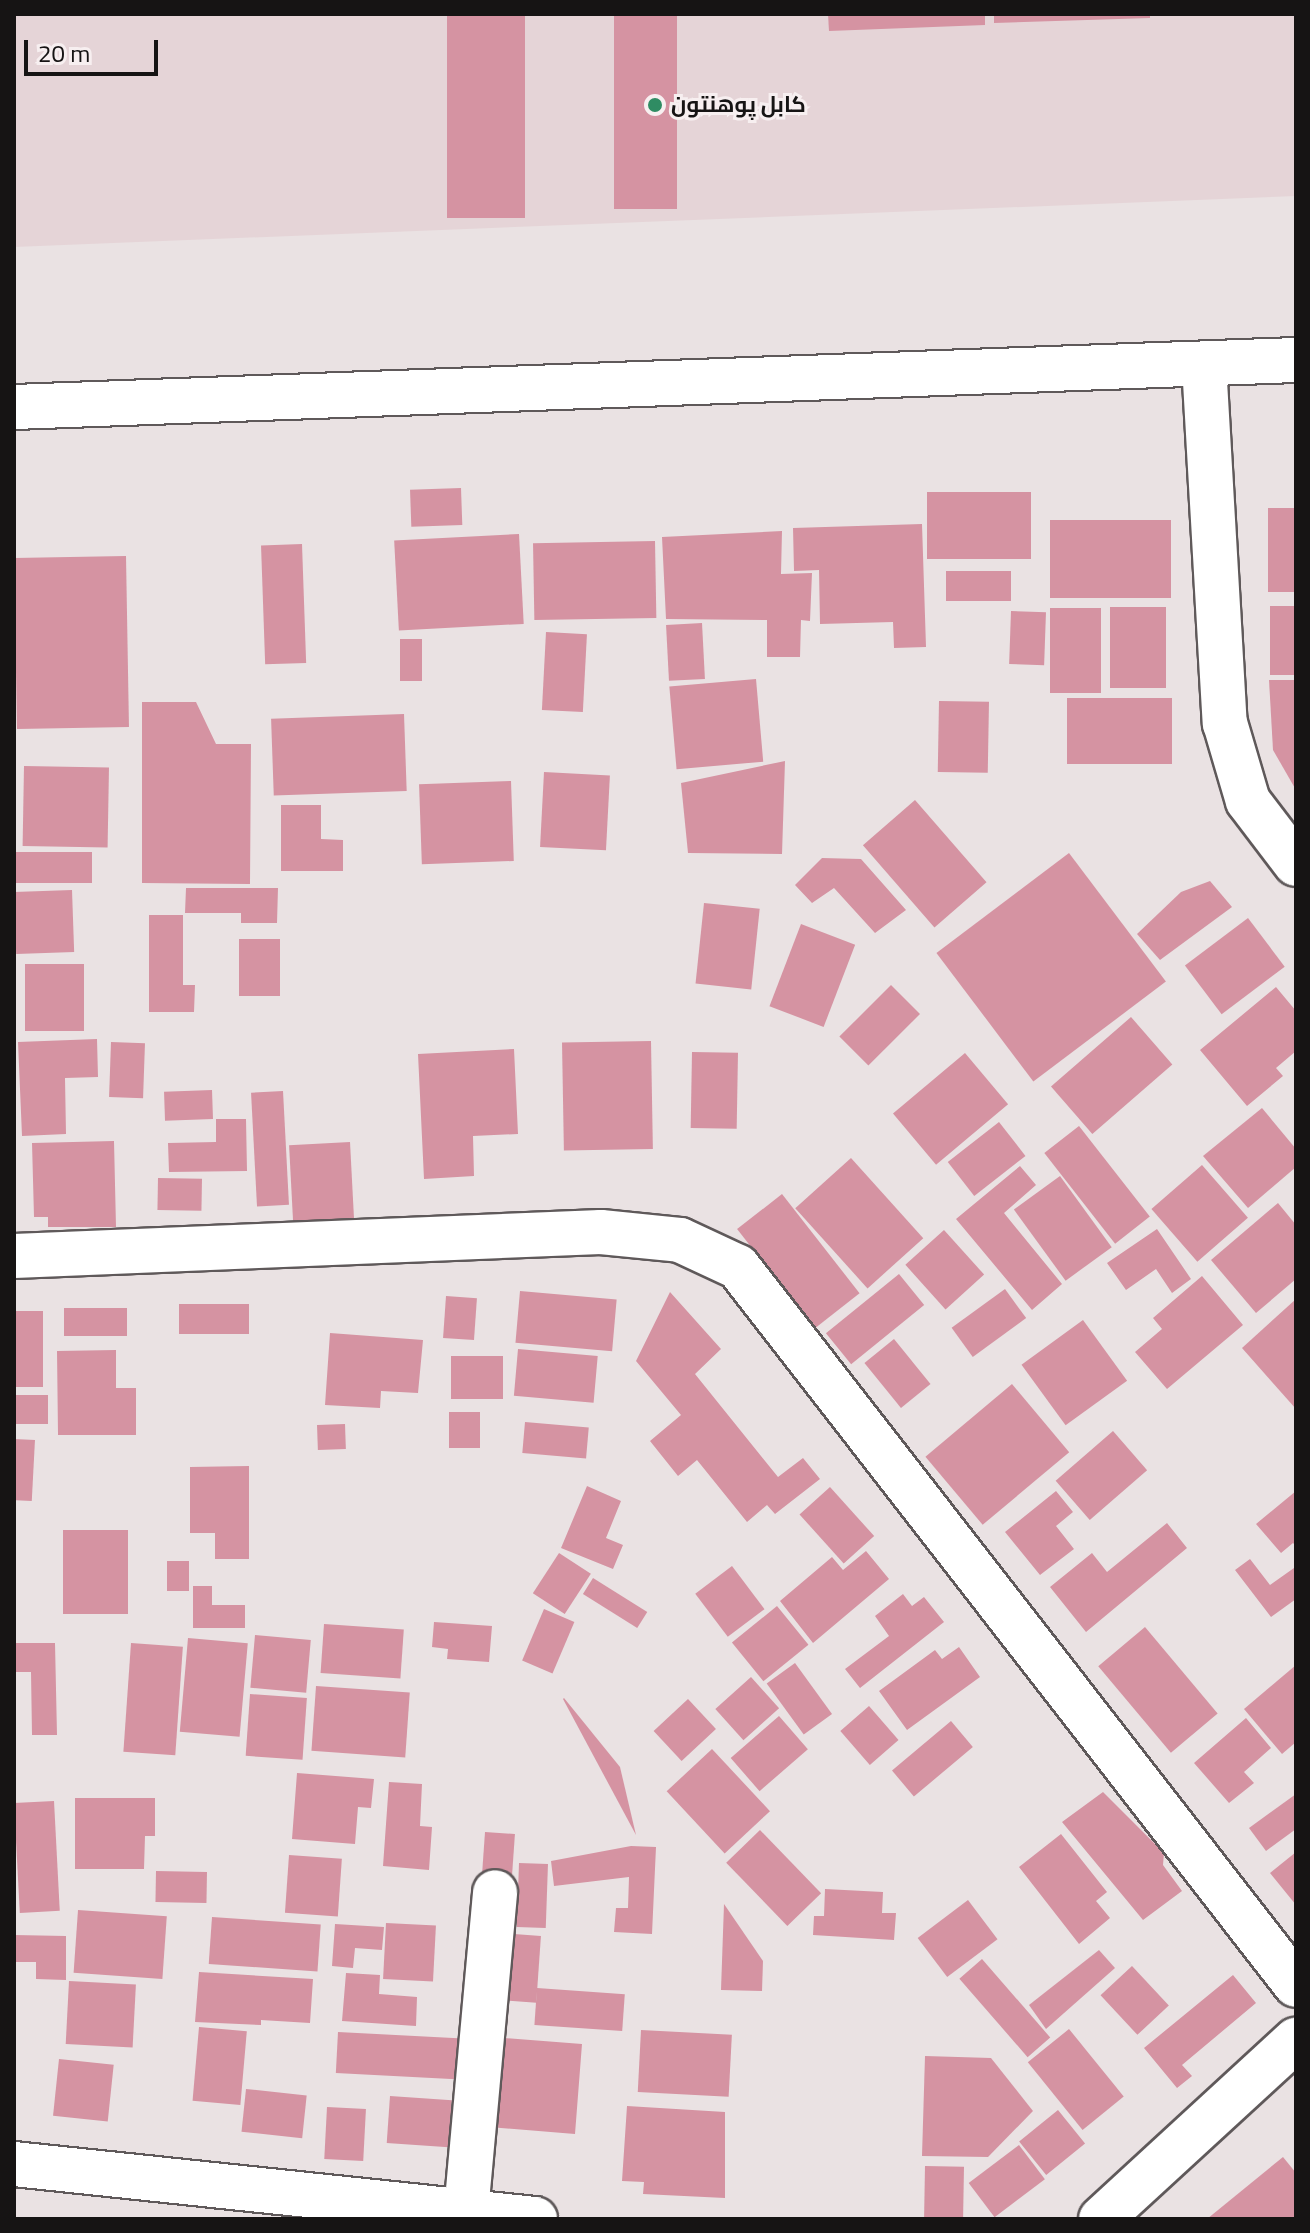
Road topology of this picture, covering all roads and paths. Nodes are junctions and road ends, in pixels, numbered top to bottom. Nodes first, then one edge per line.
1 (1296, 360) edge
2 (1204, 364) junction
3 (14, 407) edge
4 (1296, 864) edge
5 (14, 1256) edge
6 (495, 1892) dead end
7 (1296, 1985) edge
8 (1296, 2040) edge
9 (14, 2164) edge
10 (466, 2212) junction
11 (535, 2219) edge
12 (1101, 2219) edge

1 - 2 street
2 - 3 street
2 - 4 street
5 - 7 street
6 - 10 street
8 - 12 street
9 - 10 street
10 - 11 street

